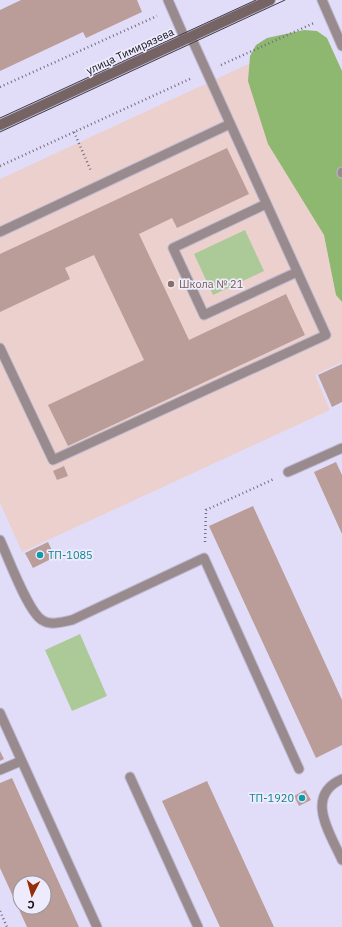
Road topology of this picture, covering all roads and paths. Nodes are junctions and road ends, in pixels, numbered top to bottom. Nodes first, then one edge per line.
1 (168, 0) edge
2 (270, 0) edge
3 (322, 0) edge
4 (172, 10) junction
5 (329, 16) junction
6 (188, 38) junction
7 (342, 46) edge
8 (206, 72) junction
9 (0, 87) edge
10 (230, 124) junction
11 (0, 125) edge
12 (74, 132) junction
13 (0, 166) edge
14 (98, 186) junction
15 (266, 204) junction
16 (0, 232) edge
17 (297, 272) junction
18 (0, 348) edge
19 (342, 448) edge
20 (288, 472) joint
21 (0, 540) edge
22 (204, 558) junction
23 (0, 713) edge
24 (21, 761) junction
25 (300, 768) dead end
26 (0, 770) edge
27 (130, 777) dead end
28 (342, 779) edge
29 (342, 860) edge
30 (0, 912) edge
31 (7, 927) edge
32 (97, 927) edge
33 (198, 927) edge

1 - 4 lane
2 - 6 street, улица Тимирязева
3 - 5 lane
4 - 6 lane
4 - 9 path
5 - 7 lane
5 - 8 path
6 - 8 lane
6 - 11 street, улица Тимирязева
8 - 10 lane
8 - 12 path
10 - 14 lane
10 - 15 lane
12 - 13 path
12 - 14 path
14 - 16 lane
15 - 17 lane
15 - 17 lane
17 - 18 lane
19 - 20 lane
20 - 22 path
21 - 22 lane
22 - 25 lane
23 - 24 lane
24 - 26 lane
24 - 32 lane
27 - 33 lane
28 - 29 lane
30 - 31 path

